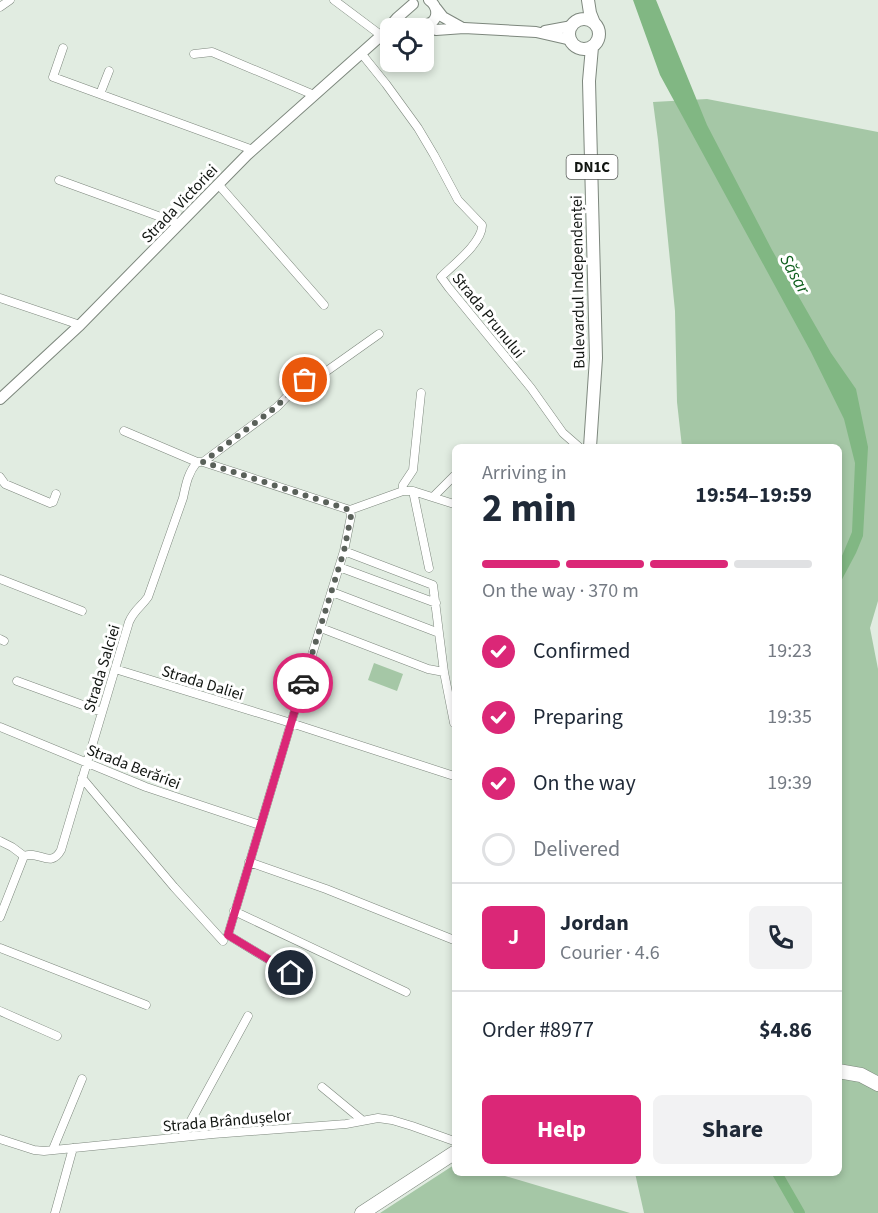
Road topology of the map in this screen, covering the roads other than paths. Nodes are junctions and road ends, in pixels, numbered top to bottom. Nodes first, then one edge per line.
1 (9, 0) edge
2 (334, 0) edge
3 (583, 0) edge
4 (588, 0) edge
5 (415, 1) edge
6 (433, 3) edge
7 (0, 7) edge
8 (397, 18) edge
9 (412, 18) edge
10 (434, 18) edge
11 (575, 23) junction
12 (594, 23) junction
13 (464, 28) junction
14 (434, 29) edge
15 (380, 31) edge
16 (536, 32) junction
17 (380, 38) edge
18 (581, 45) junction
19 (63, 48) dead end
20 (361, 53) junction
21 (194, 54) dead end
22 (109, 71) dead end
23 (100, 94) junction
24 (314, 95) junction
25 (253, 150) junction
26 (59, 180) dead end
27 (218, 184) junction
28 (180, 224) junction
29 (0, 298) edge
30 (324, 305) dead end
31 (80, 325) junction
32 (379, 334) dead end
33 (421, 393) dead end
34 (0, 399) edge
35 (124, 431) dead end
36 (576, 444) edge
37 (590, 444) edge
38 (200, 462) junction
39 (0, 477) edge
40 (452, 478) edge
41 (403, 491) junction
42 (413, 491) junction
43 (56, 494) dead end
44 (433, 497) junction
45 (452, 503) edge
46 (350, 510) junction
47 (344, 551) junction
48 (339, 567) junction
49 (429, 568) dead end
50 (0, 579) edge
51 (332, 592) junction
52 (436, 603) junction
53 (82, 610) dead end
54 (321, 628) junction
55 (439, 633) junction
56 (115, 669) junction
57 (444, 672) junction
58 (17, 681) dead end
59 (452, 708) edge
60 (102, 711) junction
61 (291, 723) junction
62 (0, 727) edge
63 (87, 762) junction
64 (452, 775) edge
65 (82, 778) junction
66 (260, 825) junction
67 (0, 841) edge
68 (24, 856) junction
69 (249, 862) junction
70 (234, 911) junction
71 (0, 917) edge
72 (226, 938) junction
73 (452, 939) edge
74 (0, 948) edge
75 (405, 992) dead end
76 (284, 993) dead end
77 (146, 1005) dead end
78 (0, 1011) edge
79 (248, 1016) dead end
80 (57, 1036) dead end
81 (842, 1072) edge
82 (82, 1079) dead end
83 (878, 1084) edge
84 (322, 1087) dead end
85 (362, 1120) junction
86 (182, 1137) junction
87 (0, 1139) edge
88 (452, 1140) edge
89 (73, 1148) junction
90 (53, 1149) junction
91 (452, 1154) edge
92 (55, 1213) edge
93 (362, 1213) edge

1 - 7 street
2 - 15 street
3 - 11 main road, DN1C
4 - 12 main road, DN1C
5 - 8 street, Strada Victoriei
5 - 9 street
6 - 10 street
6 - 13 street
11 - 12 main road
11 - 16 street
11 - 18 main road, DN1C
12 - 18 main road, DN1C
13 - 14 street
13 - 16 street
16 - 18 street
17 - 20 street, Strada Victoriei
18 - 37 main road, Bulevardul Independenței / DN1C
19 - 23 street
20 - 24 street, Strada Victoriei
20 - 36 street, Strada Prunului
21 - 24 street
22 - 23 street
23 - 25 street
24 - 25 street, Strada Victoriei
25 - 27 street, Strada Victoriei
26 - 28 street
27 - 28 street, Strada Victoriei
27 - 30 street
28 - 31 street, Strada Victoriei
29 - 31 street
31 - 34 street, Strada Victoriei
32 - 38 street
33 - 41 street
35 - 38 street
38 - 46 street
38 - 56 street, Strada Salciei
39 - 43 street
40 - 44 street
41 - 42 street
41 - 46 street
42 - 44 street
42 - 49 street
44 - 45 street
46 - 47 street
47 - 48 street
47 - 52 street
48 - 51 street
48 - 52 street
50 - 53 street
51 - 54 street
51 - 55 street
52 - 55 street
54 - 57 street
54 - 61 street
55 - 57 street
56 - 60 street, Strada Salciei
56 - 61 street, Strada Daliei
57 - 59 street
58 - 60 street
60 - 63 street, Strada Salciei
61 - 64 street, Strada Daliei
61 - 66 street
62 - 63 street, Strada Berăriei
63 - 65 street, Strada Salciei
63 - 66 street, Strada Berăriei
65 - 68 street, Strada Salciei
65 - 72 street
66 - 69 street
67 - 68 street
68 - 71 street
69 - 70 street
69 - 73 street
70 - 72 street
70 - 75 street
72 - 76 street
74 - 77 street
78 - 80 street
79 - 86 street
81 - 83 highway
82 - 90 street
84 - 85 street
85 - 86 street, Strada Brândușelor
85 - 88 street, Strada Brândușelor
86 - 89 street, Strada Brândușelor
87 - 90 street, Strada Brândușelor
89 - 90 street, Strada Brândușelor
89 - 92 street
91 - 93 highway

